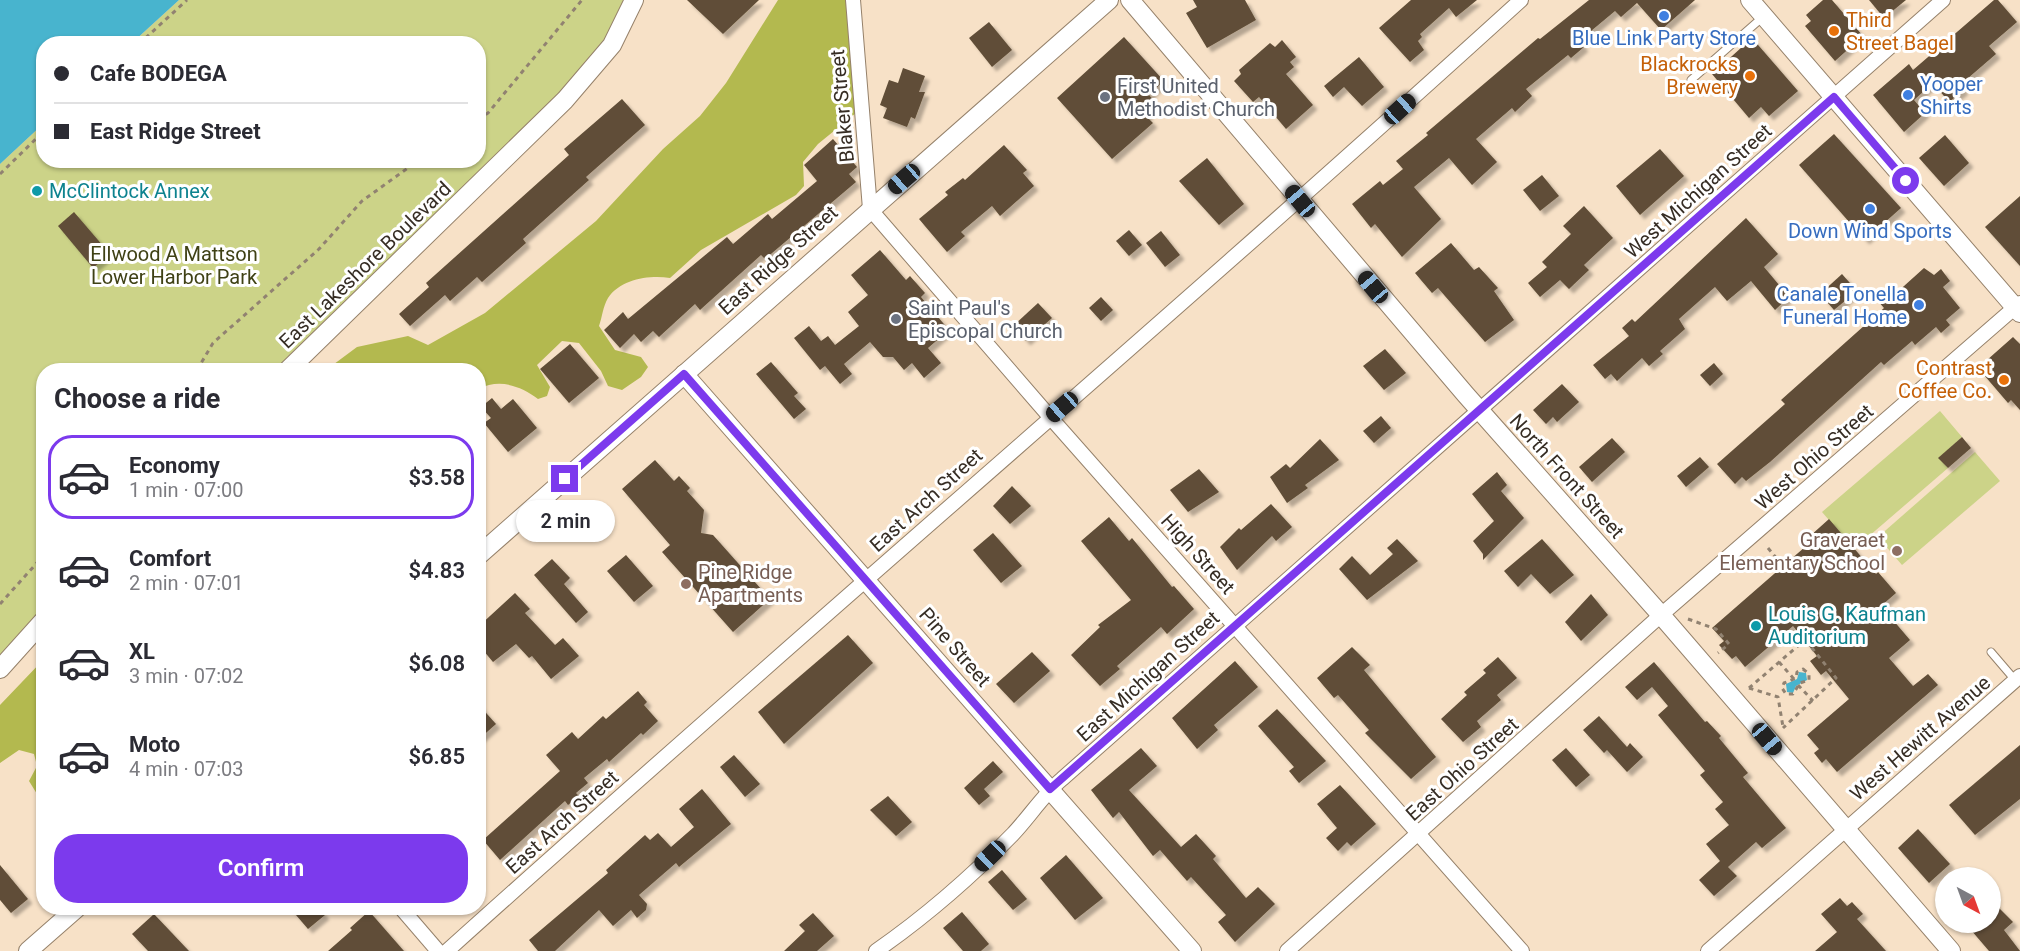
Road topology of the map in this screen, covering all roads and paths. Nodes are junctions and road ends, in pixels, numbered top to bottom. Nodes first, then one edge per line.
1 (187, 0) edge
2 (582, 0) edge
3 (634, 0) edge
4 (853, 0) edge
5 (1109, 0) edge
6 (1130, 0) edge
7 (1521, 0) edge
8 (1750, 0) edge
9 (1943, 0) edge
10 (1764, 16) junction
11 (148, 36) edge
12 (1691, 80) dead end
13 (1834, 97) junction
14 (486, 114) edge
15 (36, 139) edge
16 (408, 168) edge
17 (0, 174) edge
18 (1300, 201) junction
19 (870, 209) junction
20 (2018, 308) edge
21 (201, 363) edge
22 (295, 363) edge
23 (684, 374) junction
24 (1479, 411) junction
25 (1050, 417) junction
26 (486, 548) edge
27 (1768, 548) dead end
28 (1778, 560) dead end
29 (36, 564) edge
30 (865, 580) junction
31 (0, 604) edge
32 (1661, 615) junction
33 (1688, 619) dead end
34 (1235, 624) junction
35 (36, 629) edge
36 (1991, 652) dead end
37 (1718, 653) dead end
38 (1779, 663) junction
39 (0, 669) edge
40 (2018, 678) edge
41 (1794, 680) junction
42 (1798, 685) junction
43 (1784, 692) junction
44 (1778, 697) junction
45 (1813, 702) junction
46 (1050, 789) junction
47 (1845, 830) junction
48 (1419, 834) junction
49 (70, 915) edge
50 (406, 915) edge
51 (28, 951) edge
52 (438, 951) edge
53 (447, 951) edge
54 (876, 951) edge
55 (1192, 951) edge
56 (1287, 951) edge
57 (1522, 951) edge
58 (1708, 951) edge
59 (1951, 951) edge

1 - 11 path
2 - 14 path
3 - 22 street, East Lakeshore Boulevard
4 - 19 street, Blaker Street
5 - 19 street, East Ridge Street
6 - 18 street, North Front Street
7 - 18 street, East Arch Street
8 - 10 street
9 - 13 street, West Michigan Street
10 - 12 lane
10 - 13 street
13 - 20 street
13 - 24 street, West Michigan Street
15 - 17 path
16 - 21 path
18 - 24 street, North Front Street
18 - 25 street, East Arch Street
19 - 23 street, East Ridge Street
19 - 25 street, High Street
20 - 32 street, West Ohio Street
23 - 26 street, East Ridge Street
23 - 30 street, Pine Street
24 - 32 street, North Front Street
24 - 34 street, East Michigan Street
25 - 30 street, East Arch Street
25 - 34 street, High Street
27 - 28 path
29 - 31 path
30 - 46 street, Pine Street
30 - 53 street, East Arch Street
32 - 47 street, North Front Street
32 - 48 street, East Ohio Street
33 - 37 path
34 - 46 street, East Michigan Street
34 - 48 street, High Street
35 - 39 street
36 - 40 lane
38 - 41 path
38 - 44 path
38 - 45 path
40 - 47 street, West Hewitt Avenue
41 - 42 path
41 - 43 path
42 - 43 path
42 - 45 path
43 - 44 path
44 - 45 path
46 - 54 street, East Michigan Street
46 - 55 street, Pine Street
47 - 58 street, West Hewitt Avenue
47 - 59 street, North Front Street
48 - 56 street, East Ohio Street
48 - 57 street, High Street
49 - 51 street
50 - 52 street

